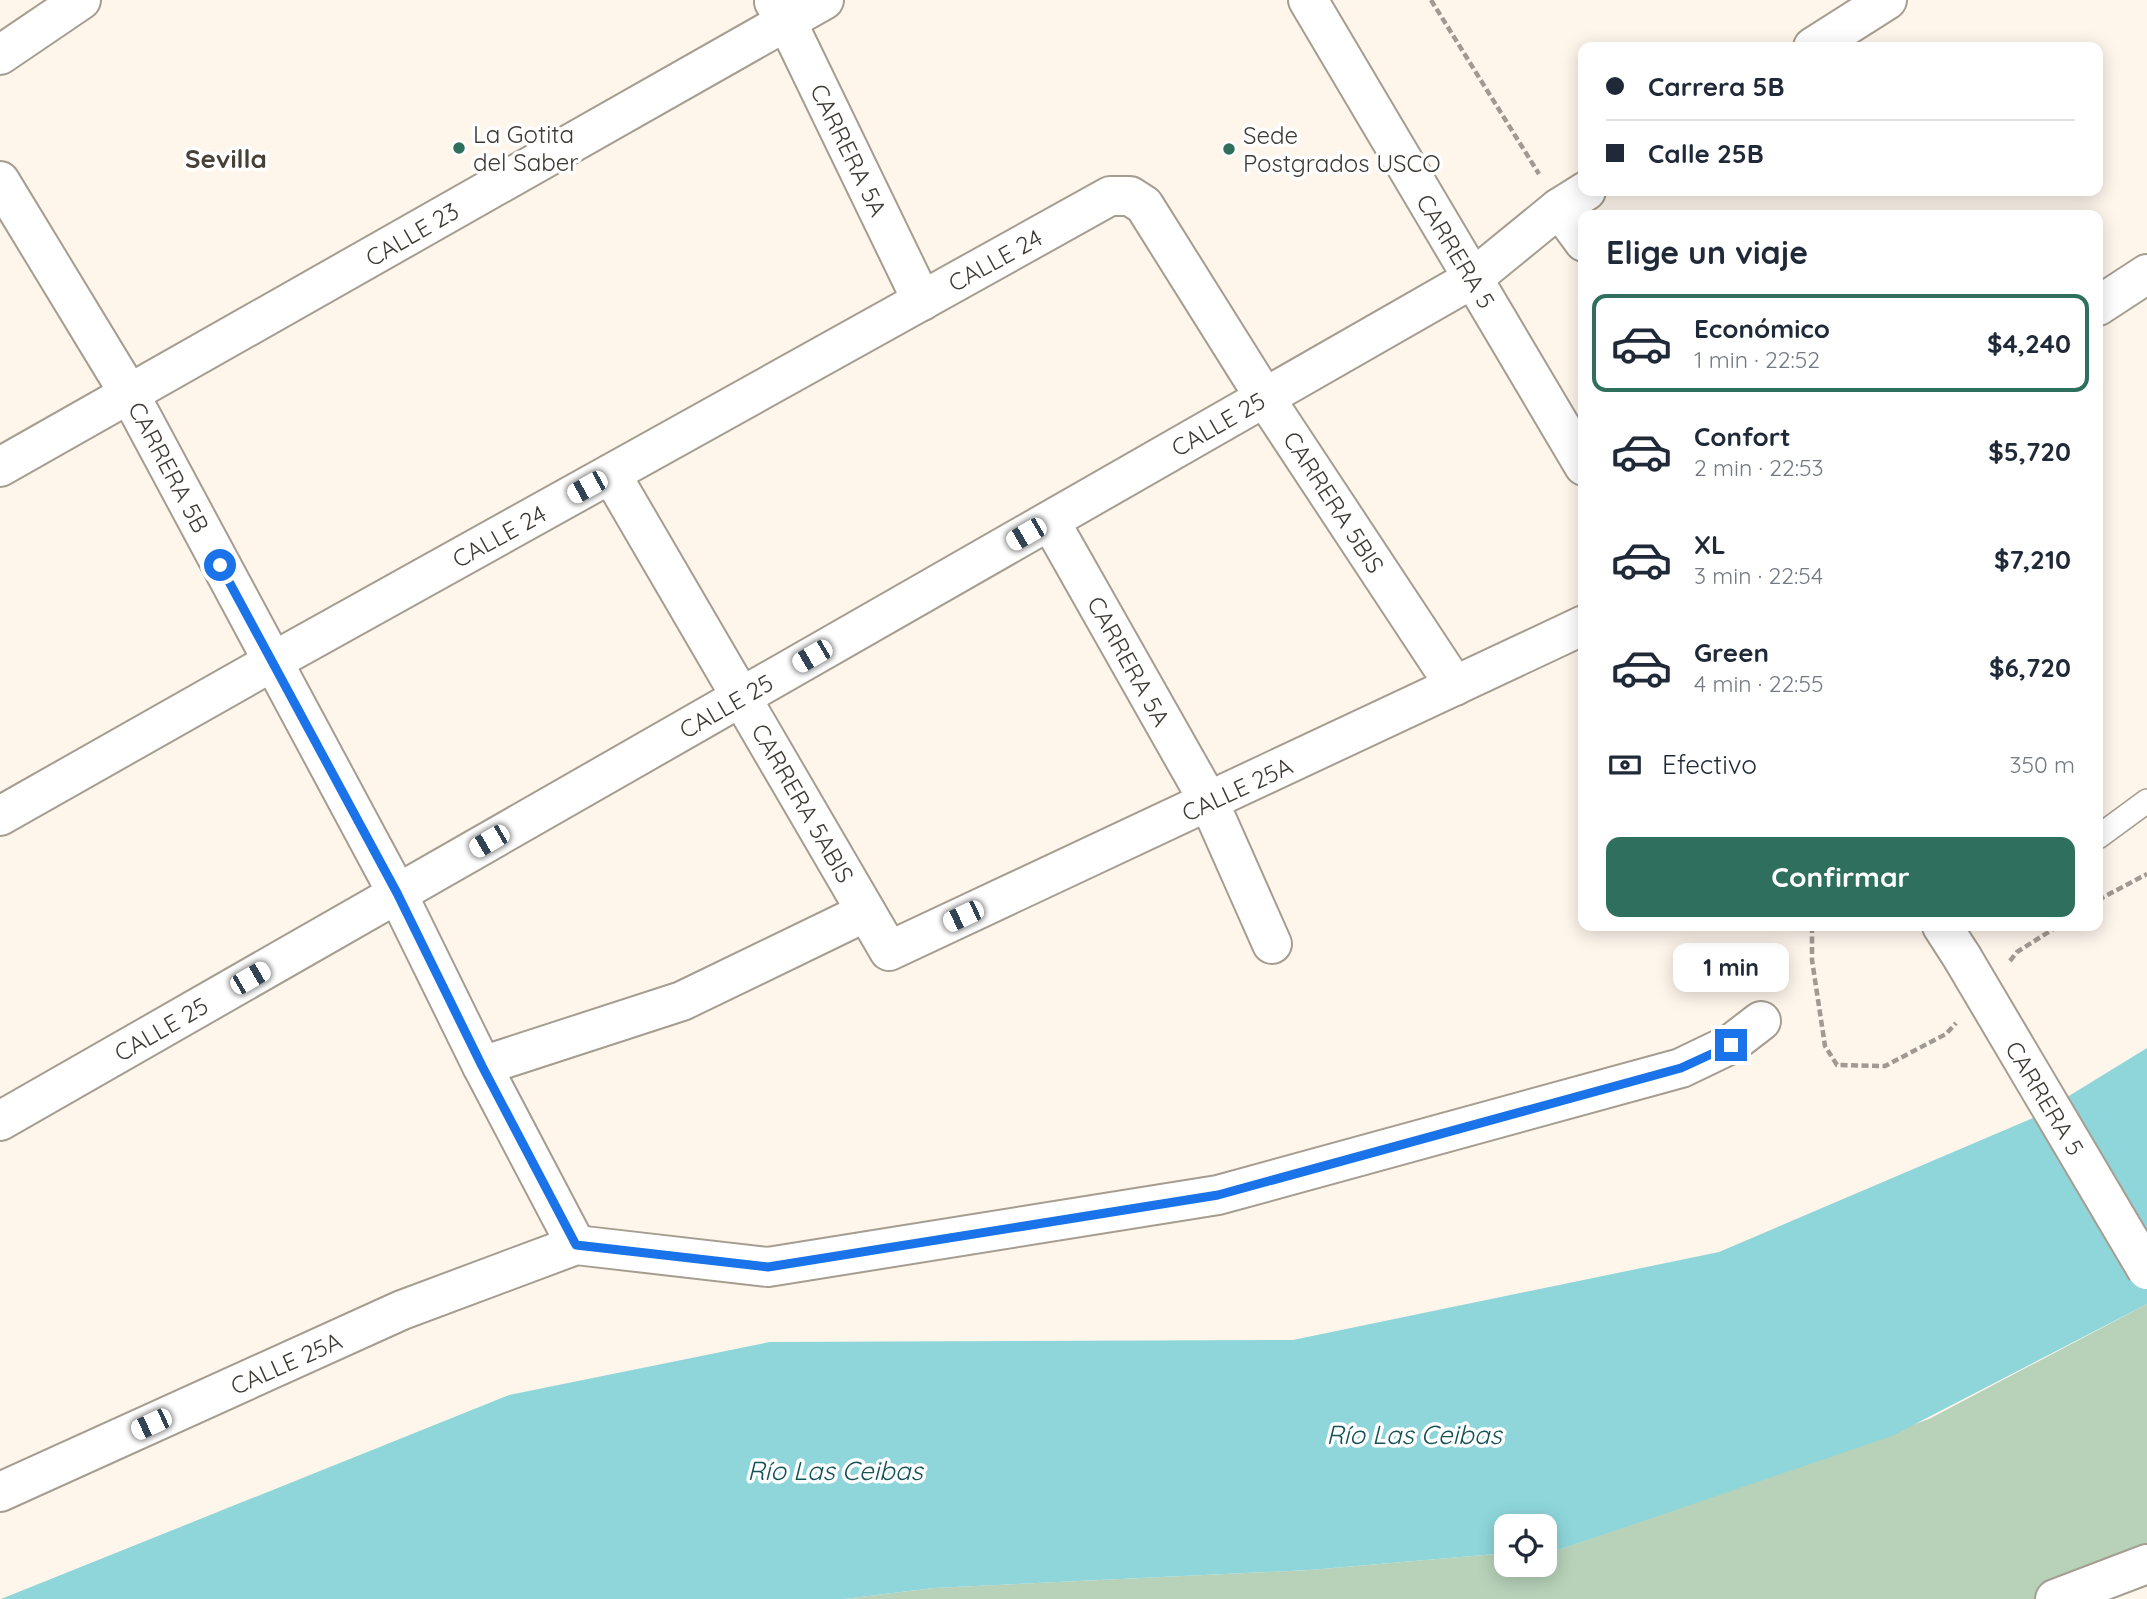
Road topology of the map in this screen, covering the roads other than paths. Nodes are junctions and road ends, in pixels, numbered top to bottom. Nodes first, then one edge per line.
1 (81, 0) edge
2 (824, 0) edge
3 (1308, 0) edge
4 (1887, 0) edge
5 (780, 11) edge
6 (1821, 42) edge
7 (0, 55) edge
8 (0, 181) edge
9 (1110, 197) joint
10 (1573, 199) edge
11 (1578, 219) edge
12 (2147, 274) edge
13 (1472, 279) junction
14 (922, 301) junction
15 (2103, 303) edge
16 (130, 395) junction
17 (1265, 398) junction
18 (1578, 456) edge
19 (0, 467) edge
20 (611, 474) junction
21 (1050, 521) junction
22 (1578, 628) edge
23 (272, 662) junction
24 (1455, 686) junction
25 (741, 697) junction
26 (2147, 801) edge
27 (1209, 802) junction
28 (0, 816) edge
29 (2103, 833) edge
30 (397, 893) junction
31 (866, 912) junction
32 (1945, 931) edge
33 (1272, 944) dead end
34 (889, 951) joint
35 (1761, 1021) dead end
36 (482, 1066) junction
37 (0, 1121) edge
38 (576, 1245) junction
39 (2147, 1270) edge
40 (0, 1492) edge
41 (2147, 1564) edge
42 (2055, 1599) edge

1 - 7 street
2 - 5 street, CALLE 23
3 - 13 street, CARRERA 5
4 - 6 street
5 - 14 street, CARRERA 5A
5 - 16 street, CALLE 23
8 - 16 street, CARRERA 5B
9 - 14 street, CALLE 24
9 - 17 street, CARRERA 5BIS
10 - 11 street
10 - 13 street, CALLE 25
12 - 15 street
13 - 17 street, CALLE 25
13 - 18 street, CARRERA 5
14 - 20 street, CALLE 24
16 - 19 street, CALLE 23
16 - 23 street, CARRERA 5B
17 - 21 street, CALLE 25
17 - 24 street, CARRERA 5BIS
20 - 23 street, CALLE 24
20 - 25 street, CARRERA 5ABIS
21 - 25 street, CALLE 25
21 - 27 street, CARRERA 5A
22 - 24 street, CALLE 25A
23 - 28 street, CALLE 24
23 - 30 street, CARRERA 5B
24 - 27 street, CALLE 25A
25 - 30 street, CALLE 25
25 - 31 street, CARRERA 5ABIS
26 - 29 lane
27 - 33 street, CARRERA 5A
27 - 34 street, CALLE 25A
30 - 36 street, CARRERA 5B
30 - 37 street, CALLE 25
31 - 34 street, CARRERA 5ABIS
31 - 36 street
32 - 39 street, CARRERA 5, bridge
35 - 38 street
36 - 38 street, CARRERA 5B
38 - 40 street, CALLE 25A
41 - 42 street

